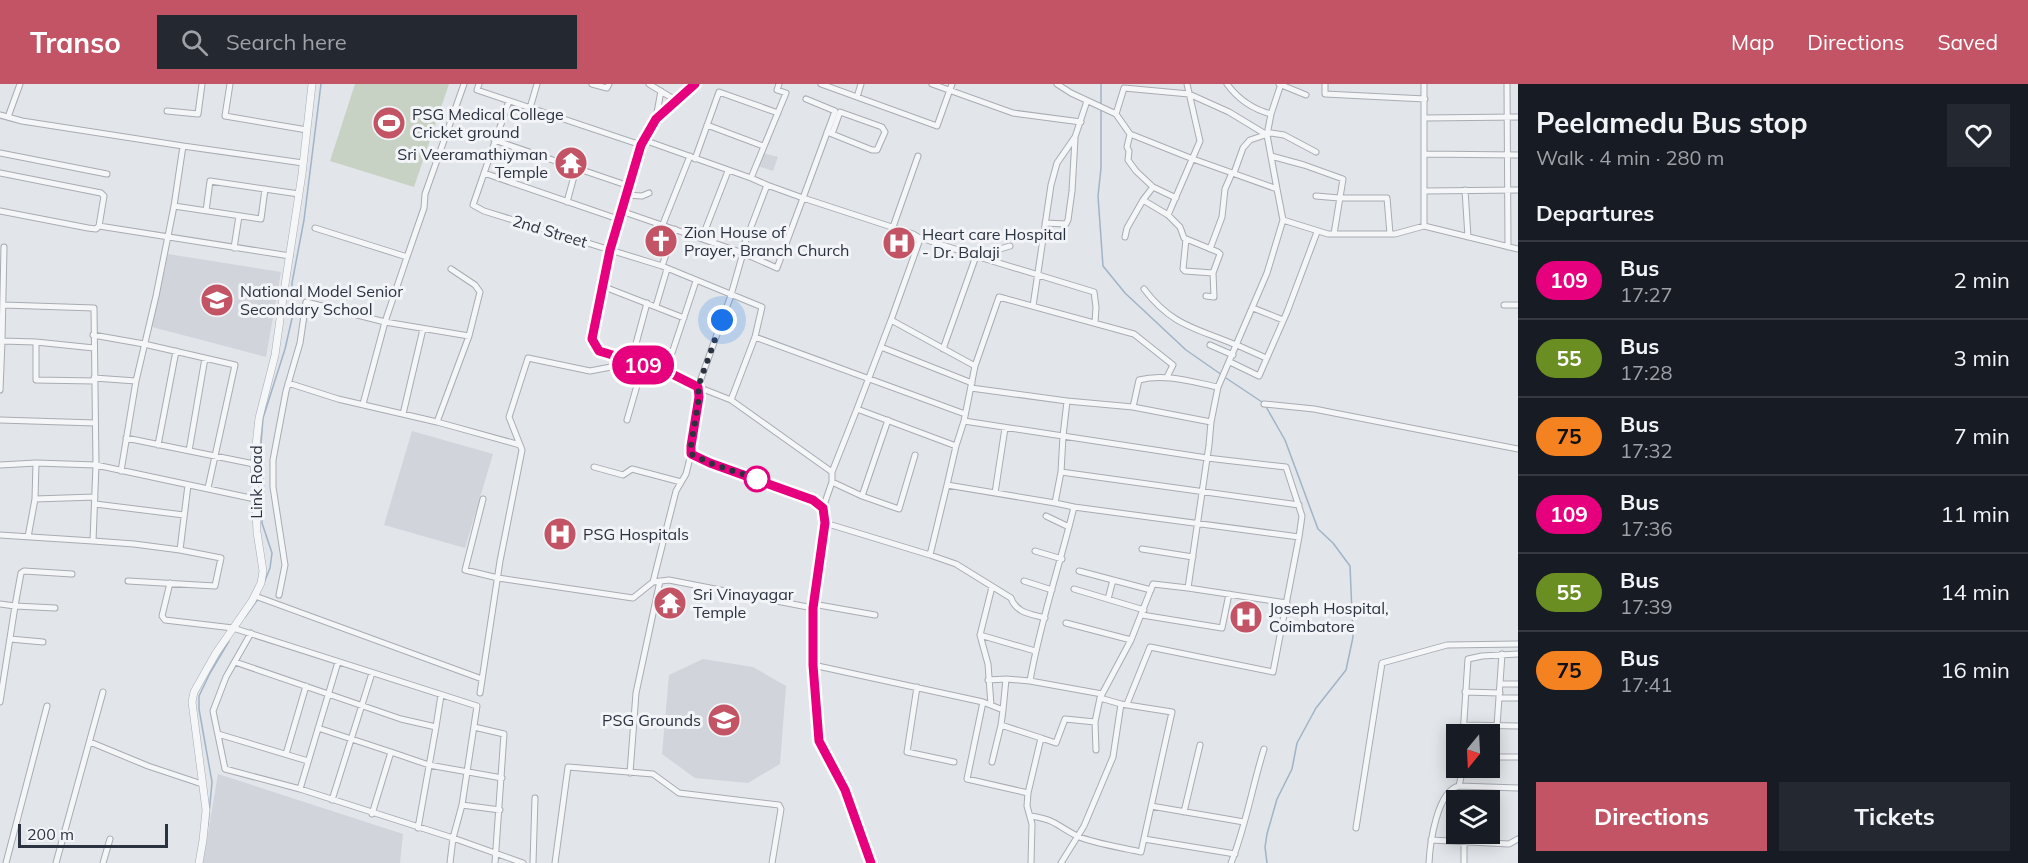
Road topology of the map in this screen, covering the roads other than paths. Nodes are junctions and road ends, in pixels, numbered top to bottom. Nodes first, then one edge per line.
1 (11, 84) edge
2 (202, 84) edge
3 (230, 84) edge
4 (312, 84) edge
5 (464, 84) edge
6 (479, 84) edge
7 (537, 84) edge
8 (592, 84) edge
9 (609, 84) edge
10 (649, 84) edge
11 (666, 84) edge
12 (695, 84) edge
13 (779, 84) edge
14 (821, 84) edge
15 (861, 84) edge
16 (932, 84) edge
17 (952, 84) edge
18 (1057, 84) edge
19 (1187, 84) edge
20 (1227, 84) edge
21 (1280, 84) edge
22 (1324, 84) edge
23 (1425, 84) edge
24 (1508, 84) edge
25 (19, 85) edge
26 (662, 91) junction
27 (949, 91) junction
28 (1189, 94) junction
29 (1306, 95) dead end
30 (857, 97) junction
31 (806, 99) dead end
32 (1425, 99) junction
33 (509, 101) junction
34 (677, 101) junction
35 (1087, 101) junction
36 (530, 108) junction
37 (167, 111) dead end
38 (778, 113) junction
39 (1116, 114) junction
40 (1271, 114) junction
41 (0, 115) edge
42 (8, 117) junction
43 (1508, 117) junction
44 (1518, 117) edge
45 (1425, 118) junction
46 (656, 119) junction
47 (1081, 122) junction
48 (708, 125) junction
49 (307, 130) junction
50 (830, 133) junction
51 (1130, 134) junction
52 (1267, 135) junction
53 (1075, 137) junction
54 (495, 140) junction
55 (642, 142) junction
56 (183, 146) junction
57 (763, 146) junction
58 (1316, 152) dead end
59 (0, 153) edge
60 (1425, 154) junction
61 (1508, 155) junction
62 (1518, 155) edge
63 (918, 156) dead end
64 (1271, 156) junction
65 (693, 157) junction
66 (1193, 159) junction
67 (303, 163) junction
68 (576, 169) junction
69 (728, 171) junction
70 (0, 173) edge
71 (484, 173) junction
72 (1233, 173) junction
73 (107, 174) dead end
74 (750, 178) junction
75 (767, 185) junction
76 (629, 186) junction
77 (1153, 187) junction
78 (265, 189) junction
79 (1277, 189) junction
80 (1466, 190) junction
81 (1507, 190) junction
82 (1518, 190) edge
83 (1425, 191) junction
84 (649, 193) dead end
85 (299, 194) junction
86 (626, 195) junction
87 (1316, 196) dead end
88 (803, 198) junction
89 (1176, 198) junction
90 (1339, 198) junction
91 (1143, 200) junction
92 (567, 202) junction
93 (174, 206) junction
94 (0, 211) edge
95 (206, 211) junction
96 (621, 211) junction
97 (1168, 215) junction
98 (239, 216) junction
99 (618, 219) junction
100 (1283, 220) junction
101 (1045, 223) junction
102 (663, 224) junction
103 (99, 226) junction
104 (1424, 226) junction
105 (893, 227) junction
106 (315, 228) dead end
107 (675, 229) junction
108 (1317, 232) junction
109 (1334, 234) junction
110 (1390, 234) junction
111 (169, 236) junction
112 (918, 237) junction
113 (1125, 237) dead end
114 (1468, 237) junction
115 (702, 238) junction
116 (1186, 239) junction
117 (1010, 246) dead end
118 (4, 247) dead end
119 (1508, 247) junction
120 (234, 248) junction
121 (1210, 249) junction
122 (1518, 249) edge
123 (610, 250) junction
124 (743, 254) junction
125 (290, 256) junction
126 (976, 256) junction
127 (407, 257) junction
128 (664, 268) junction
129 (451, 269) dead end
130 (1213, 273) junction
131 (1037, 275) junction
132 (696, 281) junction
133 (602, 286) junction
134 (1144, 289) dead end
135 (731, 295) junction
136 (1206, 296) dead end
137 (647, 303) junction
138 (1504, 304) dead end
139 (4, 305) junction
140 (1518, 305) edge
141 (656, 306) junction
142 (1033, 306) junction
143 (1254, 308) junction
144 (684, 318) junction
145 (891, 320) junction
146 (1283, 320) junction
147 (385, 322) junction
148 (1095, 323) junction
149 (423, 329) junction
150 (93, 335) junction
151 (469, 336) junction
152 (755, 337) junction
153 (1, 340) edge
154 (36, 342) junction
155 (144, 344) junction
156 (1210, 345) dead end
157 (1237, 345) junction
158 (881, 347) junction
159 (94, 348) junction
160 (943, 349) junction
161 (176, 351) junction
162 (1233, 355) junction
163 (205, 358) junction
164 (1266, 358) junction
165 (631, 362) junction
166 (1230, 362) junction
167 (975, 366) junction
168 (666, 371) junction
169 (0, 377) edge
170 (1167, 377) junction
171 (94, 379) junction
172 (869, 379) junction
173 (136, 381) junction
174 (288, 383) junction
175 (1220, 384) junction
176 (971, 385) junction
177 (698, 387) junction
178 (0, 390) edge
179 (731, 400) junction
180 (1067, 401) junction
181 (363, 404) junction
182 (1264, 404) dead end
183 (1133, 407) junction
184 (857, 409) junction
185 (403, 414) junction
186 (966, 414) junction
187 (0, 420) edge
188 (627, 420) dead end
189 (888, 420) junction
190 (964, 421) junction
191 (437, 422) junction
192 (1211, 422) junction
193 (95, 423) junction
194 (1005, 428) junction
195 (1062, 436) junction
196 (126, 438) junction
197 (158, 445) junction
198 (520, 445) junction
199 (956, 446) junction
200 (1518, 449) edge
201 (189, 451) junction
202 (691, 454) junction
203 (915, 454) dead end
204 (216, 456) junction
205 (1208, 458) junction
206 (36, 463) junction
207 (254, 464) junction
208 (0, 465) edge
209 (96, 465) junction
210 (594, 467) dead end
211 (121, 471) junction
212 (832, 472) junction
213 (1061, 472) junction
214 (681, 482) junction
215 (832, 482) junction
216 (188, 484) junction
217 (948, 485) junction
218 (208, 488) junction
219 (1203, 492) junction
220 (995, 494) junction
221 (862, 496) junction
222 (35, 499) junction
223 (255, 499) junction
224 (483, 499) dead end
225 (95, 501) junction
226 (1055, 503) junction
227 (1299, 505) junction
228 (1074, 507) junction
229 (823, 508) junction
230 (184, 515) junction
231 (1046, 516) dead end
232 (825, 523) junction
233 (1198, 524) junction
234 (1069, 527) junction
235 (0, 536) edge
236 (28, 537) junction
237 (1299, 537) junction
238 (93, 541) junction
239 (1142, 549) dead end
240 (180, 550) junction
241 (1035, 551) dead end
242 (930, 555) junction
243 (1193, 557) junction
244 (1062, 559) junction
245 (1079, 571) dead end
246 (72, 574) dead end
247 (498, 578) junction
248 (1113, 580) junction
249 (128, 581) dead end
250 (1024, 581) dead end
251 (657, 582) junction
252 (170, 583) junction
253 (992, 587) junction
254 (1188, 588) junction
255 (1074, 589) dead end
256 (1052, 590) junction
257 (1151, 590) junction
258 (1229, 594) junction
259 (279, 595) dead end
260 (257, 596) junction
261 (1108, 598) junction
262 (1287, 603) junction
263 (0, 604) edge
264 (15, 606) junction
265 (813, 606) junction
266 (55, 608) dead end
267 (1143, 613) junction
268 (875, 615) dead end
269 (1045, 618) junction
270 (1066, 623) dead end
271 (235, 628) junction
272 (251, 633) junction
273 (980, 636) junction
274 (10, 639) junction
275 (1131, 640) junction
276 (43, 642) dead end
277 (1518, 644) edge
278 (1035, 651) junction
279 (1502, 654) junction
280 (1518, 654) edge
281 (235, 662) junction
282 (338, 662) junction
283 (813, 665) junction
284 (372, 673) junction
285 (482, 679) junction
286 (1006, 679) junction
287 (988, 680) junction
288 (1030, 681) junction
289 (1500, 684) junction
290 (1518, 684) edge
291 (2, 685) edge
292 (306, 686) junction
293 (917, 687) junction
294 (103, 692) dead end
295 (1465, 692) junction
296 (480, 693) dead end
297 (328, 694) junction
298 (441, 695) junction
299 (1500, 695) junction
300 (1101, 696) junction
301 (1518, 698) edge
302 (0, 702) edge
303 (982, 702) junction
304 (1124, 704) junction
305 (991, 705) junction
306 (47, 706) dead end
307 (362, 706) junction
308 (1003, 710) junction
309 (1095, 722) junction
310 (1464, 724) edge
311 (1497, 724) edge
312 (1001, 725) junction
313 (1500, 726) edge
314 (1518, 726) edge
315 (436, 727) junction
316 (474, 727) junction
317 (318, 728) junction
318 (218, 734) junction
319 (1041, 738) junction
320 (351, 740) junction
321 (90, 742) junction
322 (1200, 745) dead end
323 (1264, 749) dead end
324 (1096, 750) dead end
325 (391, 752) junction
326 (286, 754) junction
327 (1500, 757) edge
328 (1518, 757) edge
329 (308, 761) junction
330 (954, 762) dead end
331 (992, 762) dead end
332 (429, 765) junction
333 (467, 772) junction
334 (630, 773) junction
335 (502, 778) junction
336 (1461, 778) edge
337 (202, 784) junction
338 (1459, 786) junction
339 (1518, 788) edge
340 (300, 789) junction
341 (1028, 793) junction
342 (535, 798) dead end
343 (332, 800) junction
344 (462, 805) junction
345 (1151, 806) junction
346 (500, 810) junction
347 (1184, 812) junction
348 (372, 814) junction
349 (1030, 816) junction
350 (1244, 822) junction
351 (418, 828) junction
352 (1356, 828) dead end
353 (1518, 830) edge
354 (1078, 836) junction
355 (453, 838) junction
356 (110, 839) dead end
357 (1144, 839) junction
358 (1518, 839) edge
359 (1431, 840) junction
360 (1446, 841) edge
361 (1464, 844) edge
362 (1500, 844) edge
363 (495, 854) junction
364 (1235, 854) junction
365 (6, 863) edge
366 (56, 863) edge
367 (103, 863) edge
368 (199, 863) edge
369 (450, 863) edge
370 (495, 863) edge
371 (523, 863) edge
372 (533, 863) edge
373 (555, 863) edge
374 (772, 863) edge
375 (871, 863) edge
376 (1031, 863) edge
377 (1061, 863) edge
378 (1231, 863) edge
379 (1429, 863) edge
380 (1464, 863) edge

1 - 25 street
2 - 37 street
3 - 49 street
4 - 49 street, Link Road
5 - 127 street
6 - 33 street
7 - 36 street
8 - 9 street
10 - 26 street
11 - 26 street
12 - 34 street
13 - 38 street
14 - 30 street
15 - 30 street
16 - 27 street
17 - 27 street
18 - 35 street
19 - 28 street
20 - 40 street
21 - 29 street
21 - 40 street
22 - 32 street
23 - 32 street
24 - 43 street
25 - 42 street
26 - 34 street
26 - 46 street
27 - 30 street
27 - 47 street
28 - 39 street
28 - 52 street
28 - 66 street
31 - 50 street
32 - 45 street
33 - 36 street
33 - 54 street, 2nd Street
34 - 46 street
35 - 39 street
35 - 47 street
36 - 55 street
38 - 48 street
38 - 57 street
39 - 51 street
40 - 52 street
41 - 42 street
42 - 56 street
43 - 44 street
43 - 45 street
43 - 61 street
45 - 60 street
46 - 55 street
47 - 53 street
48 - 57 street
48 - 65 street
49 - 67 street, Link Road
50 - 50 street
50 - 88 street
51 - 66 street
51 - 77 street
52 - 58 street
52 - 64 street
52 - 72 street
53 - 101 street
53 - 101 street
54 - 68 street
54 - 71 street, 2nd Street
55 - 65 street
55 - 76 street
56 - 67 street
56 - 93 street
57 - 74 street
59 - 73 street
60 - 61 street
60 - 83 street
61 - 62 street
61 - 81 street
63 - 105 street
64 - 79 street
64 - 90 street
65 - 69 street
65 - 102 street
66 - 72 street
66 - 89 street
67 - 85 street, Link Road
68 - 76 street
68 - 92 street
69 - 74 street
69 - 115 street
70 - 103 street
71 - 92 street
71 - 123 street, 2nd Street
72 - 79 street
72 - 121 street
74 - 75 street
75 - 88 street
75 - 124 street
76 - 86 street
77 - 89 street
77 - 91 street
78 - 85 street
78 - 95 street
78 - 98 street
79 - 100 street
80 - 81 street
80 - 83 street
80 - 114 street
81 - 82 street
81 - 119 street
83 - 104 street
84 - 86 street
85 - 125 street, Link Road
86 - 96 street
87 - 90 street
88 - 105 street
88 - 124 street
89 - 97 street
90 - 109 street
90 - 110 street
91 - 97 street
91 - 113 street
92 - 99 street
93 - 95 street
93 - 111 street
94 - 103 street
95 - 98 street
96 - 99 street
96 - 102 street
97 - 116 street
98 - 120 street
99 - 123 street
100 - 108 street
100 - 143 street
101 - 131 street
102 - 107 street
103 - 111 street
104 - 110 street
104 - 114 street
105 - 112 street
106 - 127 street
107 - 115 street
107 - 128 street
108 - 109 street
108 - 146 street
109 - 110 street
111 - 120 street
111 - 155 street
112 - 126 street
112 - 145 street
114 - 119 street
115 - 124 street
116 - 121 street
116 - 130 street
117 - 126 street
118 - 139 street
119 - 122 street
120 - 125 street
121 - 130 street
123 - 128 street, 2nd Street
123 - 133 street
124 - 135 street
125 - 207 street, Link Road
126 - 131 street
126 - 160 street
127 - 147 street
128 - 132 street, 2nd Street
128 - 141 street
129 - 151 street
130 - 136 street
131 - 142 street
131 - 148 street
132 - 135 street, 2nd Street
132 - 144 street
133 - 137 street
133 - 165 street
134 - 157 street
135 - 152 street, 2nd Street
135 - 177 street
137 - 141 street
137 - 165 street
138 - 140 street
139 - 150 street
139 - 153 street
141 - 144 street
142 - 148 street
142 - 167 street
143 - 146 street
143 - 157 street
144 - 168 street
145 - 158 street
145 - 160 street
146 - 164 street
147 - 149 street
147 - 174 street
147 - 181 street
148 - 170 street
149 - 151 street
149 - 185 street
150 - 155 street
150 - 159 street
151 - 191 street
152 - 172 street
152 - 179 street
153 - 154 street
153 - 169 street
154 - 159 street
154 - 171 street
155 - 161 street
155 - 173 street
156 - 162 street
157 - 162 street
157 - 164 street
158 - 172 street
158 - 176 street
159 - 171 street
160 - 167 street
161 - 163 street
161 - 197 street
162 - 166 street
163 - 201 street
163 - 204 street
164 - 166 street
165 - 168 street
166 - 175 street
167 - 176 street
168 - 177 street
169 - 178 street
170 - 175 street
170 - 183 street
171 - 173 street
171 - 193 street
172 - 184 street
172 - 186 street
173 - 196 street
174 - 181 street
174 - 259 street
175 - 192 street
176 - 180 street
176 - 186 street
177 - 179 street
177 - 202 street
179 - 212 street
180 - 183 street
180 - 195 street
181 - 185 street
182 - 200 street
183 - 192 street
184 - 189 street
184 - 212 street
185 - 191 street
186 - 190 street
187 - 193 street
188 - 198 street
189 - 199 street
189 - 221 street
190 - 194 street
190 - 199 street
191 - 198 street
192 - 205 street
193 - 209 street
194 - 195 street
194 - 220 street
195 - 205 street
195 - 213 street
196 - 197 street
196 - 211 street
197 - 201 street
198 - 247 street
199 - 217 street
201 - 204 street
202 - 214 street
202 - 229 street
203 - 221 street
204 - 207 street
204 - 218 street
205 - 219 street
205 - 227 street
206 - 208 street
206 - 209 street
206 - 222 street
207 - 223 street, Link Road
209 - 211 street
209 - 225 street
210 - 214 street
211 - 216 street
212 - 215 street
213 - 219 street
213 - 226 street
214 - 251 street
215 - 221 street
215 - 229 street
216 - 218 street
216 - 230 street
217 - 220 street
217 - 242 street
218 - 223 street
219 - 227 street
219 - 233 street
220 - 226 street
222 - 225 street
222 - 236 street
223 - 260 street, Link Road
224 - 247 street
225 - 230 street
225 - 238 street
226 - 228 street
227 - 237 street
228 - 233 street
228 - 234 street
229 - 232 street
230 - 240 street
231 - 234 street
232 - 242 street
232 - 265 street
233 - 237 street
233 - 243 street
234 - 244 street
235 - 236 street
236 - 238 street
237 - 262 street
238 - 240 street
239 - 243 street
240 - 252 street
241 - 244 street
242 - 253 street
243 - 254 street
244 - 256 street
245 - 248 street
246 - 264 street
247 - 251 street
247 - 285 street
248 - 257 street
248 - 261 street
249 - 252 street
250 - 256 street
251 - 265 street
251 - 334 street
252 - 271 street
253 - 269 street
253 - 273 street
254 - 257 street
254 - 258 street
255 - 261 street
256 - 269 street
257 - 267 street
258 - 262 street
258 - 267 street
260 - 271 street, Link Road
260 - 285 street
261 - 267 street
262 - 304 street
263 - 264 street
264 - 266 street
264 - 274 street
265 - 268 street
265 - 283 street
267 - 275 street
269 - 278 street
270 - 275 street
271 - 272 street
271 - 337 street, Link Road
272 - 281 street
272 - 282 street
273 - 278 street
273 - 287 street
274 - 276 street
274 - 291 street
275 - 300 street
277 - 352 street
278 - 288 street
279 - 280 street
279 - 289 street
279 - 295 street
281 - 292 street
281 - 318 street
282 - 284 street
282 - 297 street
283 - 293 street
283 - 375 street
284 - 298 street
284 - 307 street
285 - 296 street
286 - 287 street
286 - 288 street
286 - 308 street
287 - 305 street
288 - 300 street
289 - 290 street
289 - 299 street
291 - 302 street
292 - 297 street
292 - 326 street
293 - 303 street
293 - 330 street
294 - 321 street
295 - 299 street
295 - 310 street
297 - 307 street
297 - 317 street
298 - 315 street
298 - 316 street
299 - 301 street
299 - 311 street
300 - 304 street
300 - 309 street
303 - 305 street
303 - 341 street
304 - 345 street
304 - 354 street
305 - 308 street
306 - 365 street
307 - 315 street
307 - 320 street
308 - 312 street
309 - 319 street
309 - 324 street
312 - 319 street
312 - 331 street
313 - 314 street
315 - 332 street
316 - 333 street
316 - 335 street
317 - 320 street
317 - 329 street
318 - 326 street
318 - 340 street
319 - 341 street
320 - 325 street
320 - 343 street
321 - 337 street
321 - 366 street
322 - 347 street
323 - 350 street
325 - 332 street
325 - 348 street
326 - 329 street
327 - 328 street
329 - 340 street
332 - 333 street
332 - 351 street
333 - 335 street
333 - 344 street
334 - 373 street
334 - 374 street
335 - 346 street
336 - 338 street
337 - 368 street, Link Road
338 - 339 street
338 - 359 street
340 - 343 street
341 - 349 street
342 - 372 street
343 - 348 street
344 - 346 street
344 - 355 street
345 - 347 street
345 - 357 street
346 - 363 street
347 - 350 street
348 - 351 street
349 - 354 street
349 - 376 street
350 - 364 street
351 - 355 street
353 - 358 street
354 - 357 street
354 - 377 street
355 - 363 street
355 - 369 street
356 - 367 street
357 - 364 street
358 - 362 street
359 - 360 street
359 - 379 street
361 - 380 street
363 - 370 street
363 - 371 street
364 - 378 street

